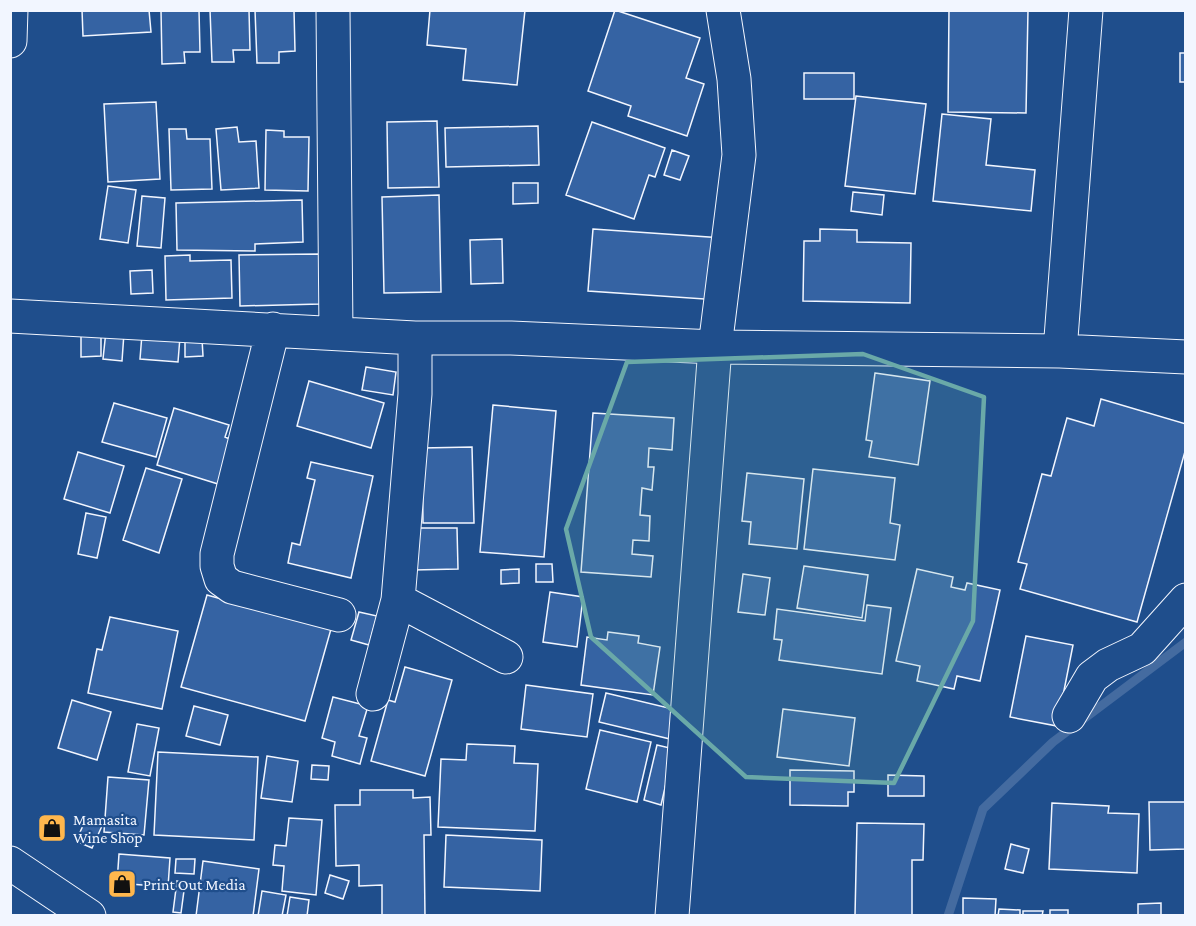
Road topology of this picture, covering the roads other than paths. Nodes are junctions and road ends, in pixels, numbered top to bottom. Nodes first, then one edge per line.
1 (11, 10) edge
2 (333, 10) edge
3 (723, 10) edge
4 (1086, 10) edge
5 (10, 41) edge
6 (10, 316) edge
7 (273, 329) junction
8 (336, 333) junction
9 (415, 338) junction
10 (715, 347) junction
11 (1060, 351) junction
12 (1185, 357) edge
13 (398, 600) junction
14 (1185, 600) edge
15 (339, 615) dead end
16 (506, 657) dead end
17 (374, 694) dead end
18 (1069, 716) dead end
19 (10, 863) edge
20 (89, 915) edge
21 (672, 915) edge

1 - 5 street
2 - 8 street
3 - 10 street
4 - 11 street
6 - 7 street
7 - 8 street
7 - 15 street
8 - 9 street
9 - 10 street
9 - 13 street
10 - 11 street
10 - 21 street
11 - 12 street
13 - 16 street
13 - 17 street
14 - 18 street
19 - 20 street

